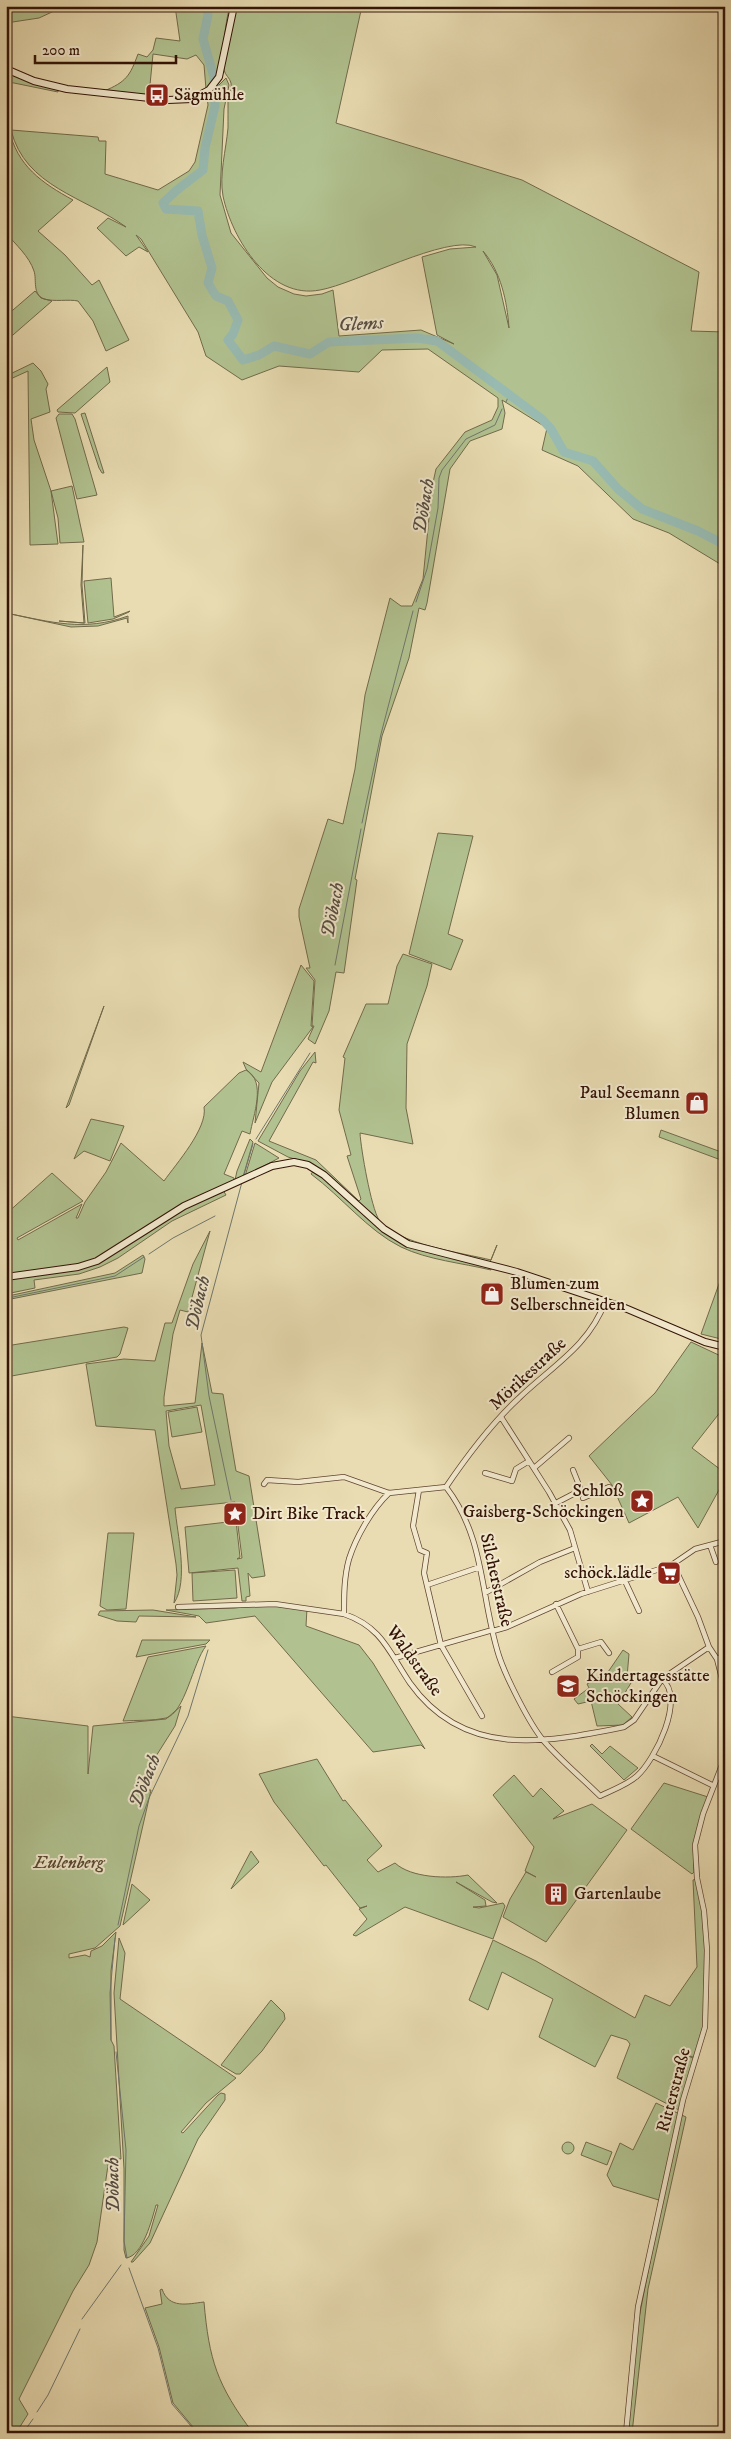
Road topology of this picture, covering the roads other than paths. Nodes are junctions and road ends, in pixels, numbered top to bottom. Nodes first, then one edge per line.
1 (234, 6) edge
2 (6, 69) edge
3 (6, 1276) edge
4 (605, 1302) junction
5 (725, 1346) edge
6 (501, 1417) junction
7 (569, 1438) dead end
8 (529, 1461) junction
9 (534, 1468) junction
10 (572, 1470) dead end
11 (485, 1473) dead end
12 (264, 1484) dead end
13 (609, 1487) dead end
14 (446, 1488) junction
15 (419, 1490) junction
16 (581, 1490) junction
17 (389, 1493) junction
18 (556, 1503) junction
19 (725, 1541) edge
20 (710, 1545) junction
21 (575, 1548) junction
22 (716, 1562) dead end
23 (673, 1564) junction
24 (480, 1567) junction
25 (626, 1581) junction
26 (427, 1585) junction
27 (588, 1592) junction
28 (485, 1593) junction
29 (556, 1604) junction
30 (178, 1607) dead end
31 (639, 1611) dead end
32 (344, 1614) junction
33 (491, 1631) junction
34 (441, 1645) junction
35 (708, 1647) junction
36 (578, 1649) junction
37 (609, 1653) dead end
38 (725, 1655) edge
39 (395, 1658) junction
40 (717, 1659) junction
41 (552, 1672) dead end
42 (662, 1678) junction
43 (725, 1691) edge
44 (482, 1716) dead end
45 (544, 1741) junction
46 (653, 1756) junction
47 (725, 1757) edge
48 (714, 1786) junction
49 (626, 2433) edge

1 - 2 main road
3 - 4 main road
4 - 5 main road
4 - 6 street, Mörikestraße
6 - 8 street
6 - 14 street, Mörikestraße
7 - 9 street
8 - 9 street
8 - 11 street
9 - 18 street
10 - 16 street
12 - 17 street
13 - 16 street
14 - 15 street
14 - 24 street, Silcherstraße
15 - 17 street
15 - 26 street
16 - 18 street
17 - 32 street
18 - 21 street
19 - 20 street
20 - 22 street
20 - 23 street
21 - 27 street
21 - 28 street
23 - 25 street
23 - 35 street
24 - 26 street
24 - 28 street, Silcherstraße
25 - 27 street
25 - 31 street
26 - 34 street
27 - 29 street
28 - 33 street, Silcherstraße
29 - 33 street
29 - 36 street
30 - 32 street, Waldstraße
32 - 39 street, Waldstraße
33 - 34 street
33 - 45 street, Silcherstraße
34 - 39 street
34 - 44 street
35 - 40 street
35 - 42 street, Waldstraße
36 - 37 street
36 - 41 street
38 - 40 street
39 - 45 street, Waldstraße
40 - 43 street
42 - 45 street, Waldstraße
42 - 46 street
45 - 46 street, Silcherstraße
46 - 48 street
47 - 48 street, Ritterstraße
48 - 49 street, Ritterstraße

